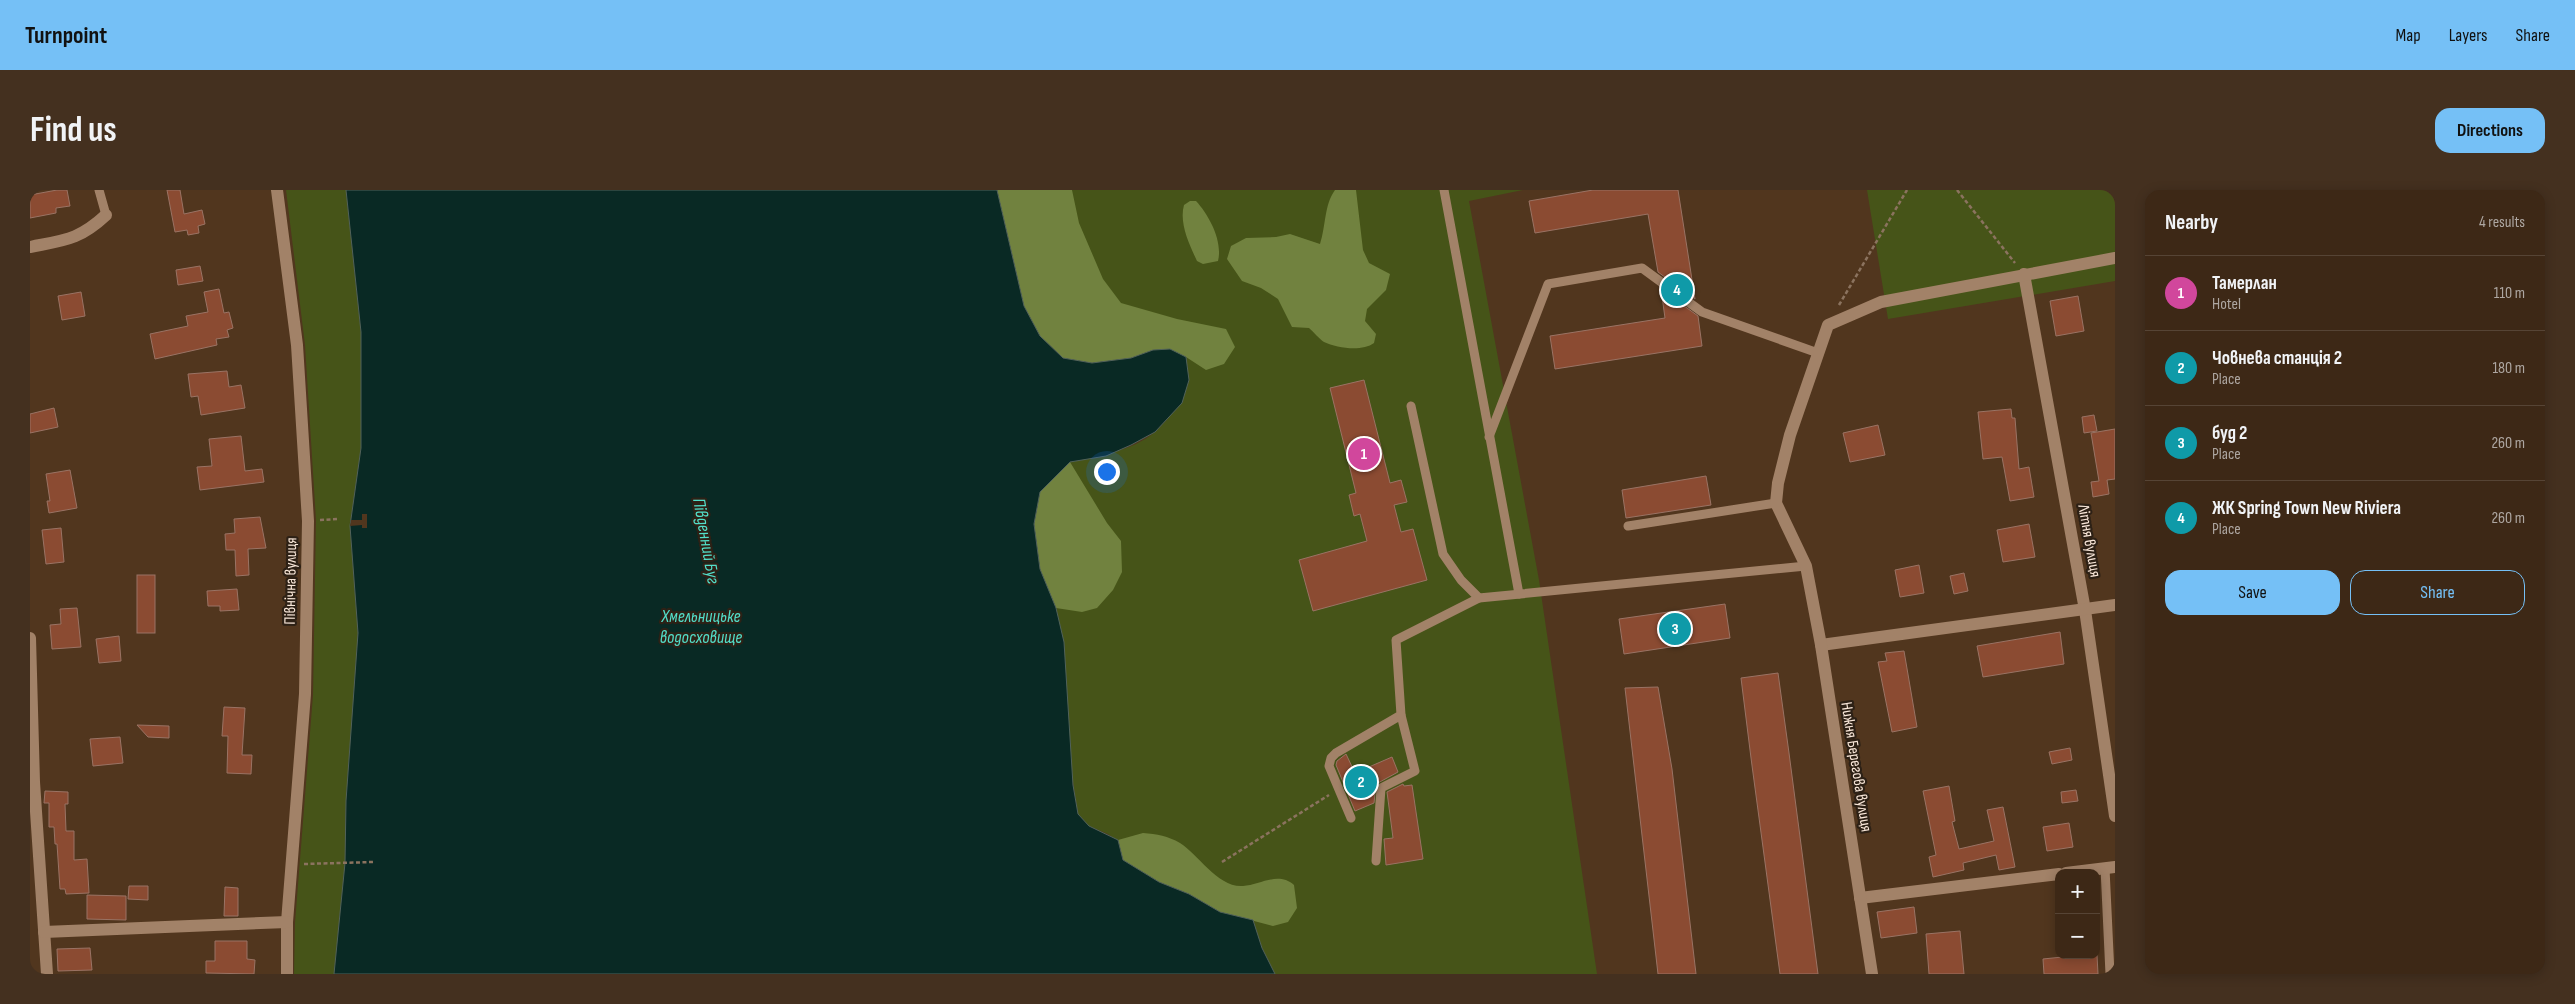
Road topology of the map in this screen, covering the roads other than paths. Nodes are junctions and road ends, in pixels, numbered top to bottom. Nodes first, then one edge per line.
1 (99, 190) edge
2 (277, 190) edge
3 (1444, 190) edge
4 (106, 215) joint
5 (30, 247) edge
6 (2115, 258) edge
7 (2024, 274) junction
8 (1818, 353) junction
9 (1411, 406) dead end
10 (1489, 437) junction
11 (1776, 503) junction
12 (1628, 526) dead end
13 (1806, 566) junction
14 (1519, 594) junction
15 (1478, 598) junction
16 (2115, 606) edge
17 (2085, 610) junction
18 (30, 638) edge
19 (1821, 645) junction
20 (1401, 715) junction
21 (2115, 816) edge
22 (1351, 818) dead end
23 (1376, 861) dead end
24 (2110, 867) edge
25 (2095, 869) edge
26 (2055, 874) edge
27 (1860, 898) junction
28 (287, 922) junction
29 (44, 932) junction
30 (47, 974) edge
31 (287, 974) edge
32 (1872, 974) edge
33 (2110, 974) edge

1 - 4 lane
2 - 28 street, Північна вулиця
3 - 10 lane
4 - 5 street
6 - 7 street
7 - 8 street
7 - 17 street, Літня вулиця
8 - 10 lane
8 - 11 street
9 - 15 lane
10 - 14 lane
11 - 12 lane
11 - 13 street, Нижня Берегова вулиця
13 - 14 lane
13 - 19 street, Нижня Берегова вулиця
14 - 15 lane
15 - 20 lane
16 - 17 street
17 - 19 street
17 - 21 street, Літня вулиця
18 - 29 street
19 - 27 street, Нижня Берегова вулиця
20 - 22 lane
20 - 23 lane
24 - 25 street
24 - 33 lane
26 - 27 street
27 - 32 street, Нижня Берегова вулиця
28 - 29 street
28 - 31 street, Північна вулиця
29 - 30 street

